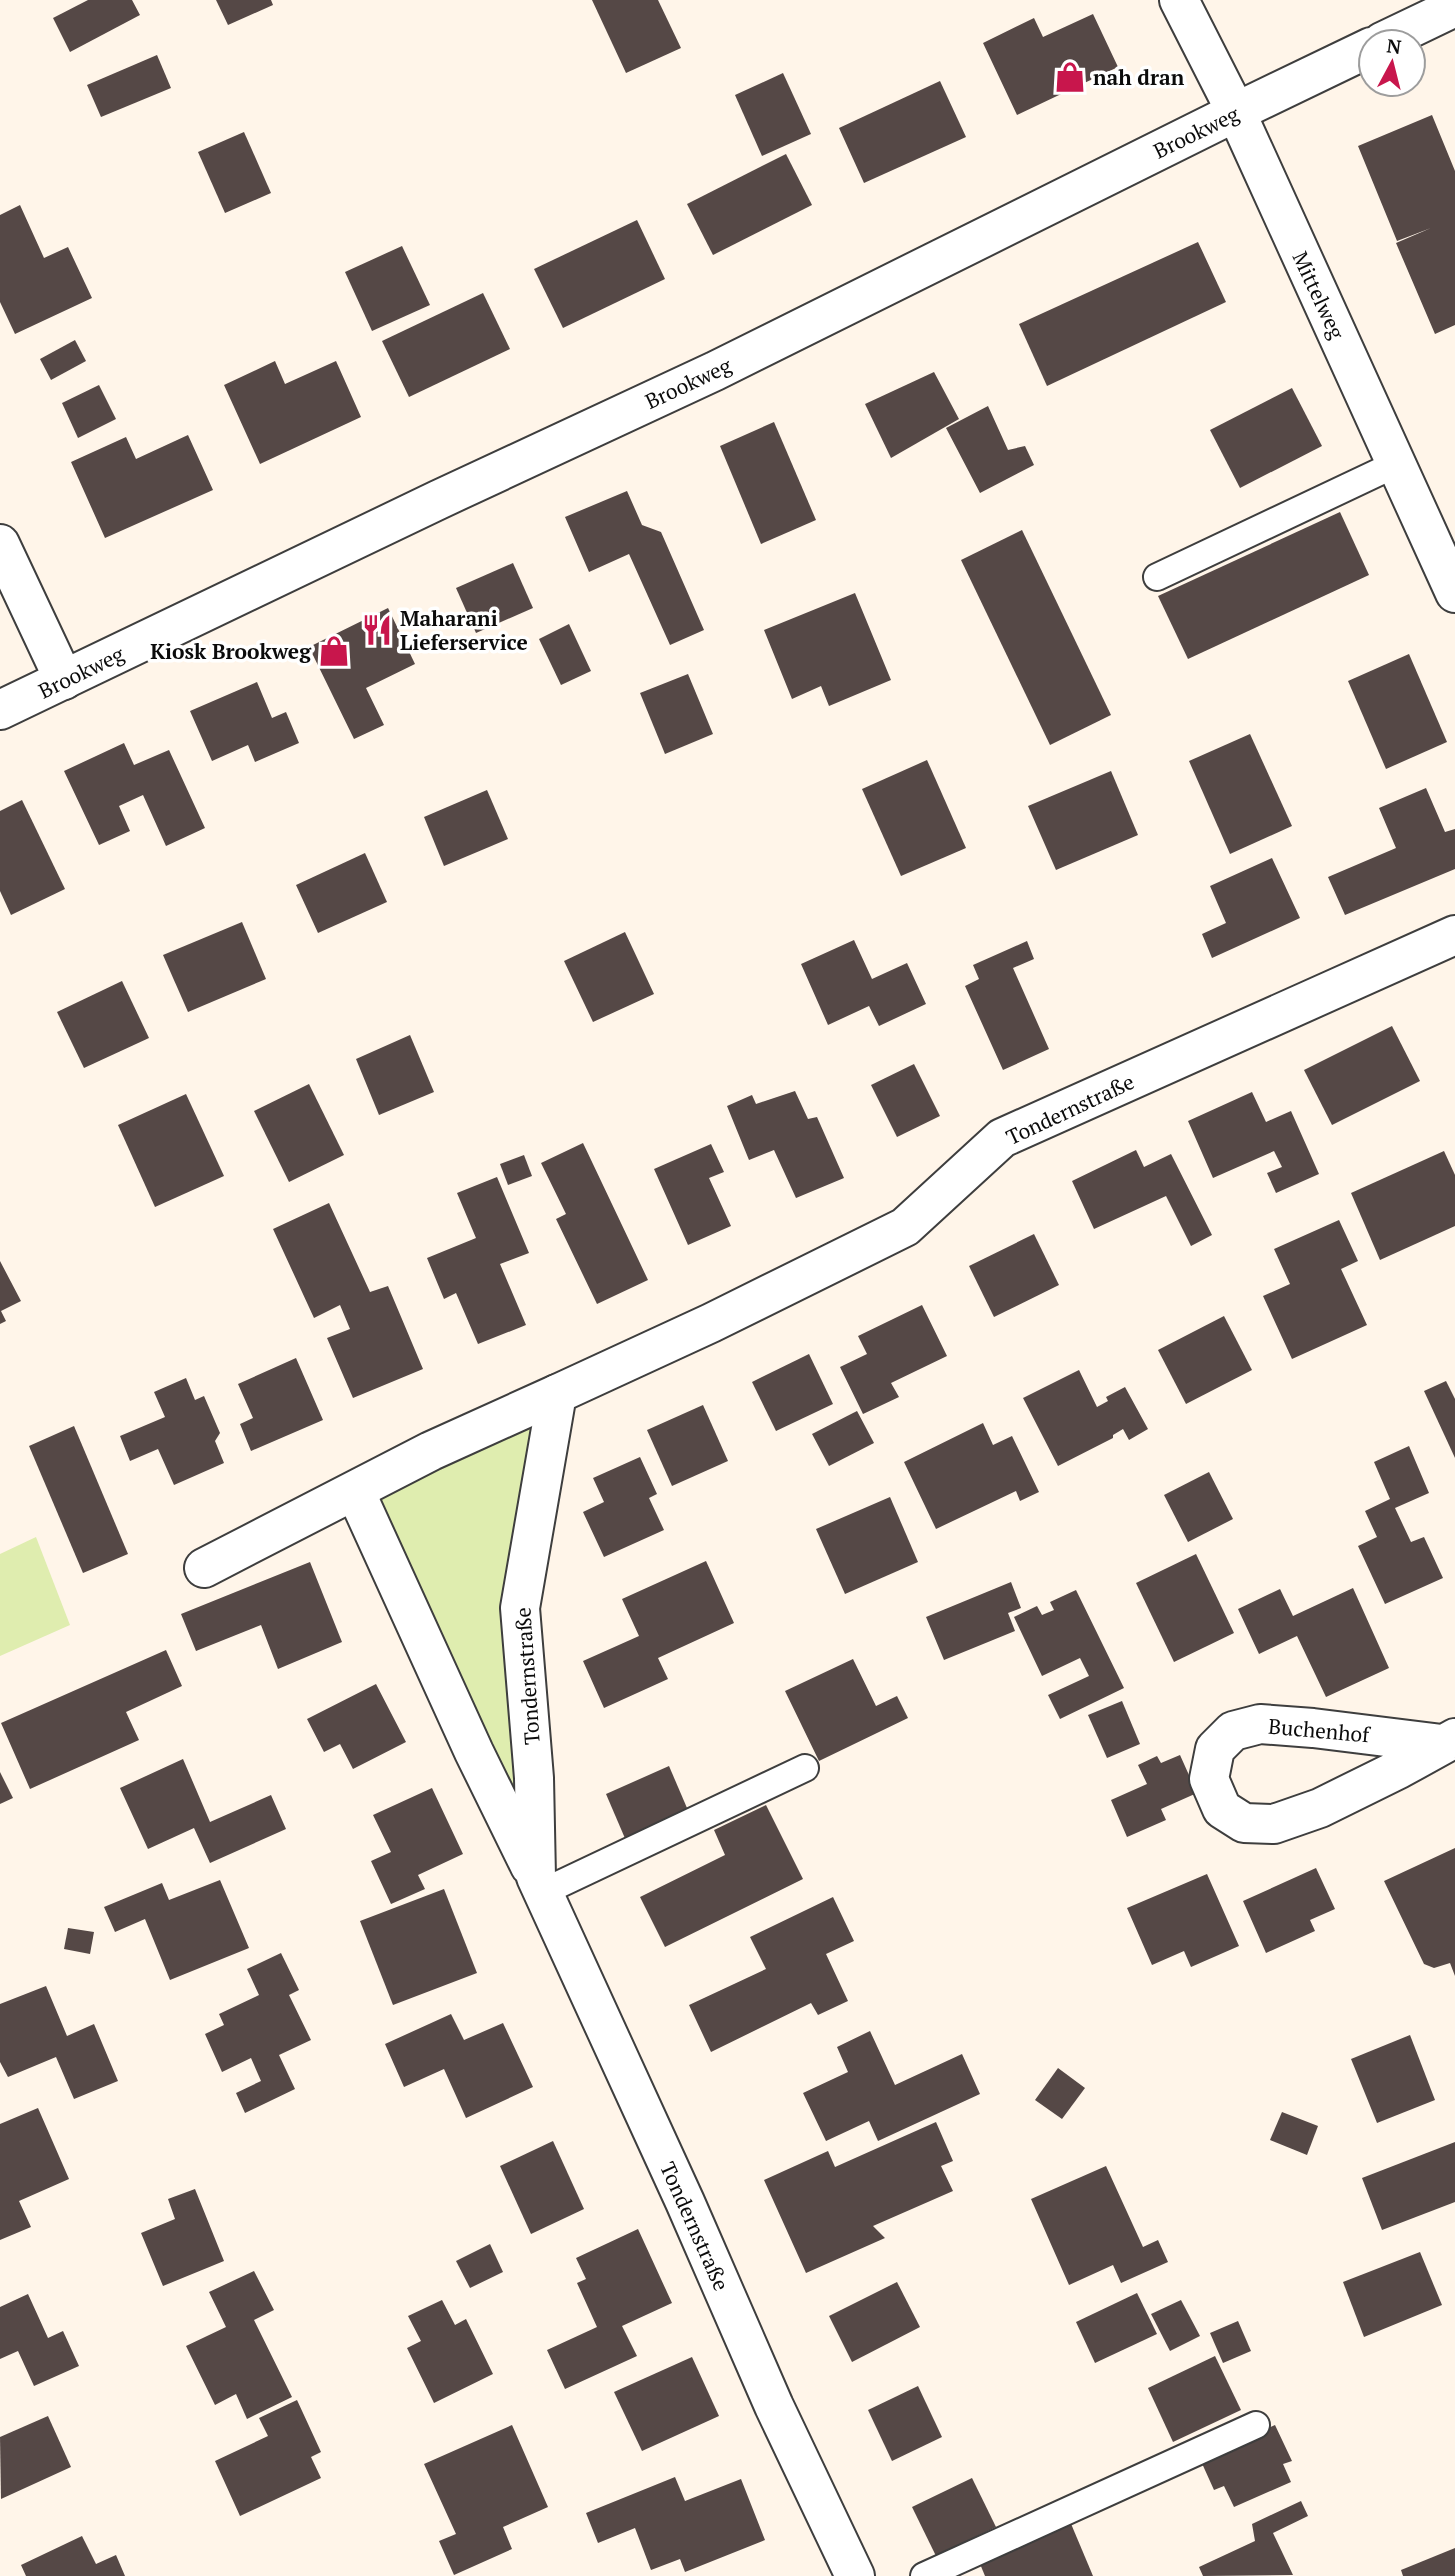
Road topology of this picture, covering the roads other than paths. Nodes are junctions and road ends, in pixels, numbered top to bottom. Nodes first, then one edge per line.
1 (1179, 0) edge
2 (1455, 7) edge
3 (1411, 28) edge
4 (1357, 54) edge
5 (1236, 112) junction
6 (1396, 464) junction
7 (0, 544) edge
8 (1157, 577) dead end
9 (1455, 593) edge
10 (64, 680) junction
11 (0, 710) edge
12 (1455, 935) edge
13 (558, 1394) junction
14 (355, 1491) junction
15 (204, 1568) dead end
16 (1449, 1741) edge
17 (805, 1768) dead end
18 (540, 1884) junction
19 (1256, 2425) dead end
20 (855, 2576) edge
21 (924, 2576) edge

1 - 5 street, Mittelweg
2 - 3 street
4 - 5 street, Brookweg
5 - 6 street, Mittelweg
5 - 10 street, Brookweg
6 - 8 lane
6 - 9 street, Mittelweg
7 - 10 street
10 - 11 street, Brookweg
12 - 13 street, Tondernstraße
13 - 14 street, Tondernstraße
13 - 18 street, Tondernstraße
14 - 15 street, Tondernstraße
14 - 18 street, Tondernstraße
16 - 16 street, Buchenhof
17 - 18 lane
18 - 20 street, Tondernstraße
19 - 21 lane

